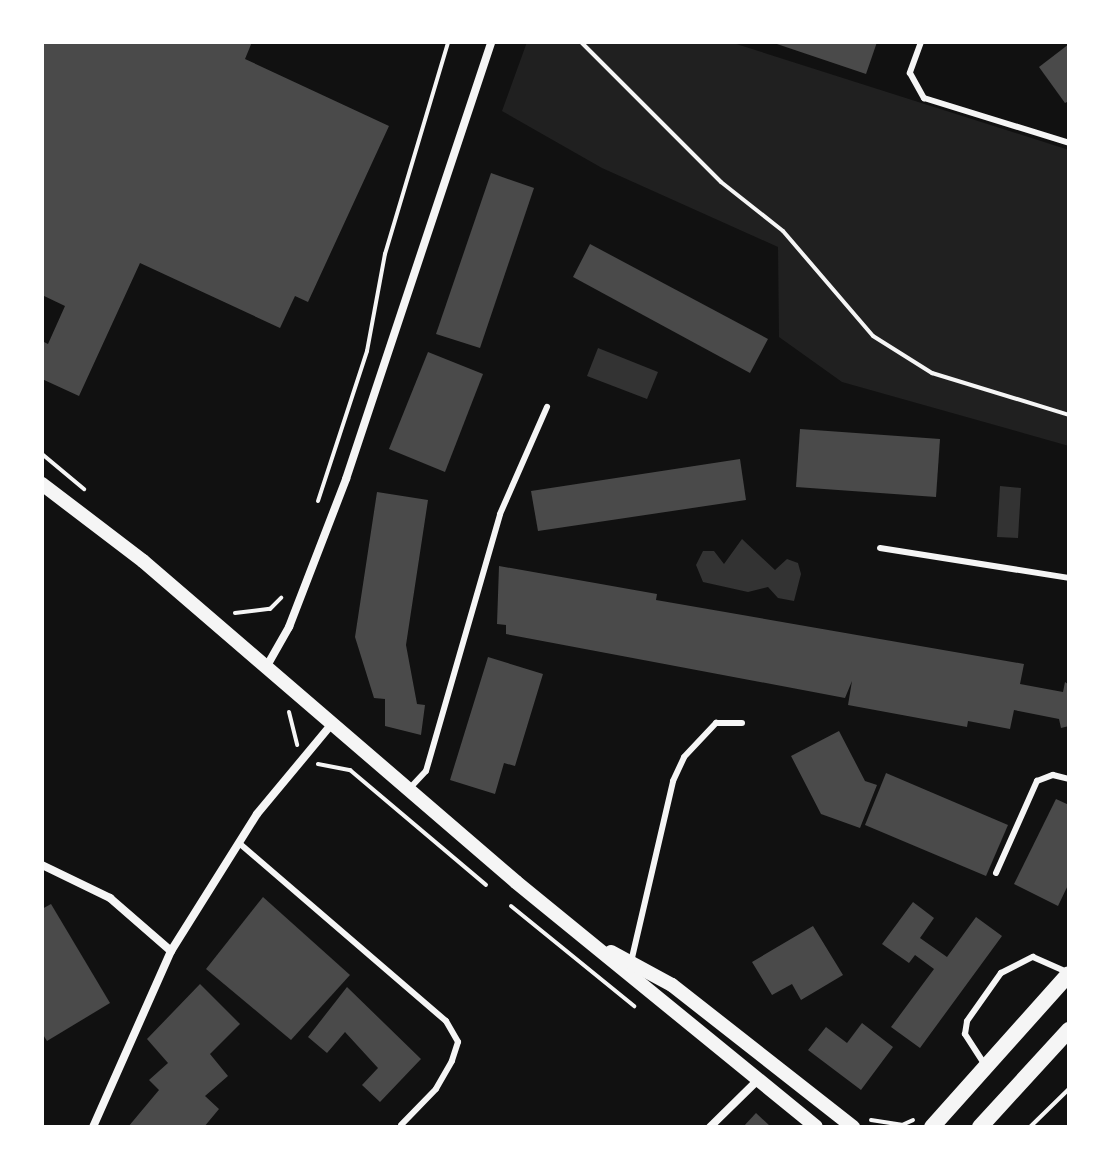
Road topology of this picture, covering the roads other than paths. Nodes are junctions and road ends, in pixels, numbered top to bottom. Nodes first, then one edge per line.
1 (491, 42) edge
2 (921, 42) edge
3 (1069, 143) edge
4 (547, 407) dead end
5 (42, 484) edge
6 (880, 548) dead end
7 (1069, 578) edge
8 (268, 664) junction
9 (742, 723) dead end
10 (331, 725) junction
11 (1069, 779) edge
12 (408, 791) junction
13 (239, 843) junction
14 (42, 865) edge
15 (996, 873) dead end
16 (596, 945) junction
17 (171, 951) junction
18 (631, 962) junction
19 (1069, 974) edge
20 (1069, 1030) edge
21 (986, 1067) junction
22 (759, 1078) junction
23 (401, 1125) edge
24 (93, 1127) edge
25 (710, 1127) edge
26 (816, 1127) edge
27 (853, 1127) edge
28 (932, 1127) edge
29 (980, 1127) edge

1 - 8 street
2 - 3 lane
4 - 12 lane
5 - 8 street
6 - 7 lane
8 - 10 street
9 - 18 lane
10 - 12 street
10 - 13 street
11 - 15 lane
12 - 16 street
13 - 17 street
13 - 23 lane
14 - 17 street
16 - 18 street
16 - 22 street
17 - 24 street
18 - 27 street
19 - 21 main road
19 - 21 lane
20 - 29 main road
21 - 28 main road
22 - 25 street
22 - 26 street

